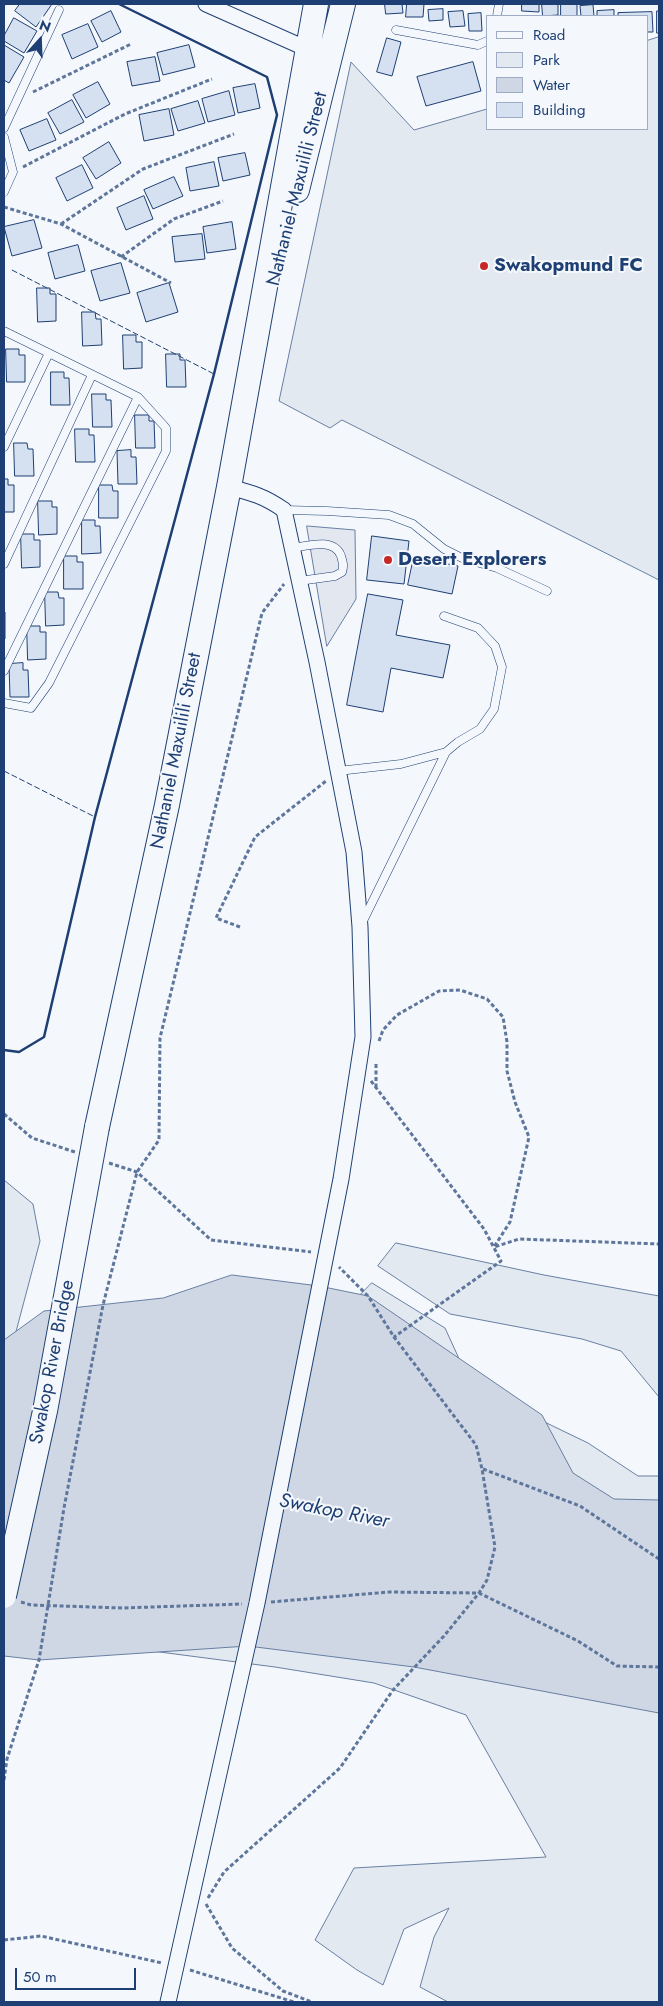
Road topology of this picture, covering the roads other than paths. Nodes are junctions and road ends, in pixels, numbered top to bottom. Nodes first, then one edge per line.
1 (206, 4) edge
2 (316, 4) edge
3 (343, 4) edge
4 (59, 10) dead end
5 (396, 30) dead end
6 (486, 41) edge
7 (307, 50) junction
8 (331, 57) junction
9 (4, 128) edge
10 (4, 137) edge
11 (4, 192) edge
12 (6, 332) edge
13 (4, 340) edge
14 (49, 354) junction
15 (251, 374) junction
16 (92, 375) junction
17 (138, 398) junction
18 (4, 447) edge
19 (229, 487) junction
20 (284, 510) junction
21 (292, 548) junction
22 (4, 564) edge
23 (298, 574) junction
24 (547, 591) dead end
25 (444, 616) dead end
26 (4, 671) edge
27 (4, 703) edge
28 (446, 752) junction
29 (338, 772) junction
30 (360, 927) junction
31 (97, 1127) joint
32 (8, 1598) edge
33 (168, 2002) edge

1 - 7 street
2 - 7 highway, Nathaniel Maxuilili Street
3 - 8 highway, Nathaniel Maxuilili Street
4 - 9 lane
5 - 6 lane
7 - 8 street
7 - 15 highway, Nathaniel Maxuilili Street
8 - 15 highway, Nathaniel Maxuilili Street
10 - 11 lane
12 - 13 lane
12 - 14 lane
14 - 16 lane
14 - 18 lane
15 - 19 highway, Nathaniel Maxuilili Street
16 - 17 lane
16 - 22 lane
17 - 26 lane
17 - 27 lane
19 - 20 street
19 - 31 highway, Nathaniel Maxuilili Street
20 - 21 street
20 - 24 lane
21 - 23 street
21 - 23 lane
23 - 29 street
25 - 28 lane
28 - 29 lane
28 - 30 lane
29 - 30 street
30 - 33 street
31 - 32 highway, Swakop River Bridge, bridge

